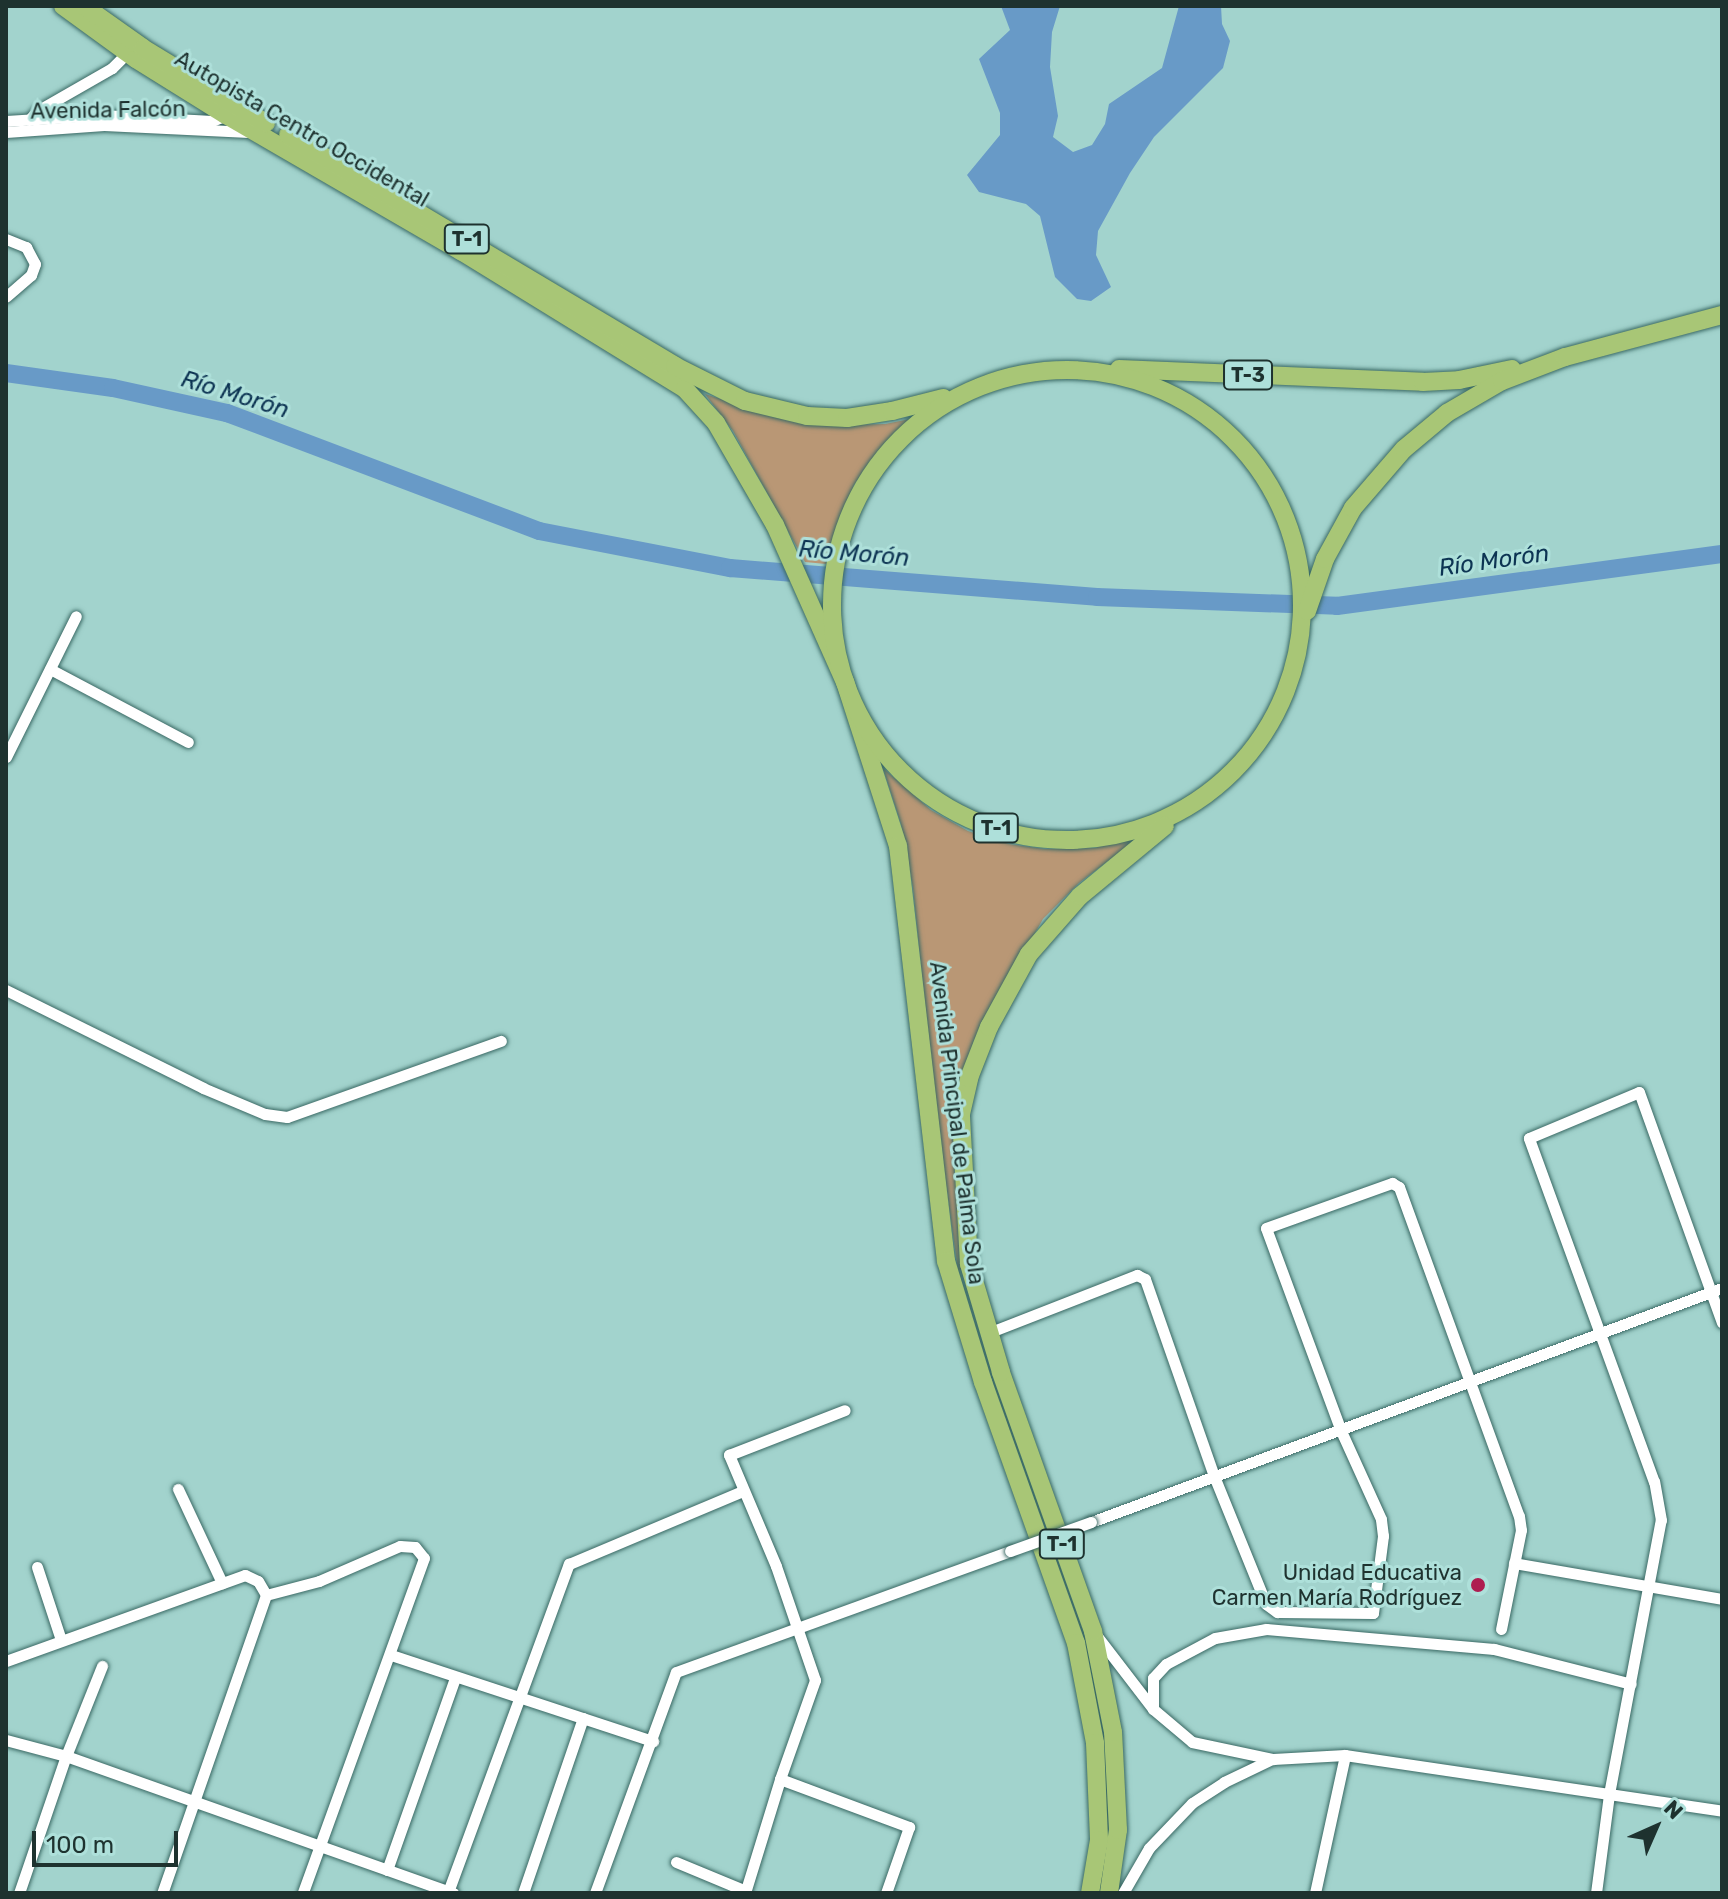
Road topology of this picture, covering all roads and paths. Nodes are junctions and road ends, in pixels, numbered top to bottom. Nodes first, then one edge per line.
1 (63, 6) edge
2 (84, 6) edge
3 (132, 48) junction
4 (233, 111) junction
5 (29, 120) junction
6 (6, 121) edge
7 (6, 132) edge
8 (259, 133) junction
9 (6, 239) edge
10 (6, 297) edge
11 (1722, 315) edge
12 (1565, 357) junction
13 (1072, 370) junction
14 (980, 386) junction
15 (1307, 594) junction
16 (76, 616) dead end
17 (50, 669) junction
18 (845, 682) junction
19 (188, 742) dead end
20 (6, 757) edge
21 (1204, 797) junction
22 (6, 990) edge
23 (501, 1041) dead end
24 (1716, 1290) edge
25 (1722, 1323) edge
26 (988, 1333) junction
27 (1599, 1333) junction
28 (1470, 1382) junction
29 (845, 1410) dead end
30 (1341, 1431) junction
31 (1214, 1476) junction
32 (178, 1489) dead end
33 (743, 1491) junction
34 (1514, 1563) junction
35 (37, 1567) dead end
36 (222, 1583) junction
37 (1647, 1588) junction
38 (266, 1595) junction
39 (1722, 1599) edge
40 (797, 1628) junction
41 (1501, 1629) dead end
42 (1093, 1631) junction
43 (61, 1640) junction
44 (391, 1655) junction
45 (6, 1661) edge
46 (102, 1666) dead end
47 (455, 1678) junction
48 (1631, 1684) junction
49 (520, 1696) junction
50 (1153, 1709) junction
51 (583, 1718) junction
52 (6, 1740) edge
53 (653, 1741) junction
54 (1345, 1755) junction
55 (66, 1756) junction
56 (1273, 1759) junction
57 (780, 1779) junction
58 (1609, 1794) junction
59 (192, 1801) junction
60 (1722, 1811) edge
61 (318, 1846) junction
62 (676, 1862) dead end
63 (387, 1870) junction
64 (451, 1892) edge
65 (746, 1892) edge
66 (19, 1893) edge
67 (162, 1893) edge
68 (303, 1893) edge
69 (523, 1893) edge
70 (595, 1893) edge
71 (886, 1893) edge
72 (1090, 1893) edge
73 (1109, 1893) edge
74 (1123, 1893) edge
75 (1315, 1893) edge
76 (1596, 1893) edge

1 - 3 highway, Autopista Centro Occidental / T-1
2 - 3 highway, Autopista Centro Occidental / T-1
3 - 4 highway, Autopista Centro Occidental / T-1
3 - 5 street
4 - 5 street, Avenida Falcón
4 - 8 highway, Autopista Centro Occidental / T-1
4 - 14 highway, Autopista Centro Occidental / T-1
5 - 6 street, Avenida Falcón
7 - 8 street, Avenida Falcón
8 - 18 highway, Autopista Centro Occidental / T-1
9 - 10 street
11 - 12 highway, T-3
12 - 13 highway, T-3
12 - 15 highway, T-3
13 - 14 highway, T-1
13 - 15 highway, T-1
14 - 18 highway, T-1
15 - 21 highway, T-1
16 - 17 street
17 - 19 street
17 - 20 street
18 - 21 highway, T-1
18 - 72 highway, Avenida Principal de Palma Sola / T-1
21 - 26 highway, Avenida Principal de Palma Sola / T-1
22 - 23 street
24 - 25 street
24 - 27 street
24 - 27 street
26 - 31 street
26 - 42 highway, Avenida Principal de Palma Sola / T-1
27 - 28 street
27 - 37 street
28 - 30 street
28 - 30 street
28 - 34 street
29 - 33 street
30 - 31 street
30 - 31 street
31 - 40 street, bridge
32 - 36 street
33 - 40 street
33 - 49 street
34 - 37 street
34 - 41 street
35 - 43 street
36 - 38 street
36 - 43 street
37 - 39 street
37 - 48 street
38 - 44 street
38 - 59 street
40 - 53 street
40 - 57 street
42 - 50 street
42 - 73 highway, Avenida Principal de Palma Sola / T-1
43 - 45 street
44 - 47 street
44 - 61 street
46 - 55 street
47 - 49 street
47 - 63 street
48 - 50 street
48 - 58 street
49 - 51 street
49 - 64 street
50 - 56 street
51 - 53 street
51 - 69 street
52 - 55 street
53 - 70 street
54 - 56 street
54 - 58 street
54 - 75 street
55 - 59 street
55 - 66 street
56 - 74 street
57 - 65 street
57 - 71 street
58 - 60 street
58 - 76 street
59 - 61 street
59 - 67 street
61 - 63 street
61 - 68 street
62 - 65 street
63 - 64 street

